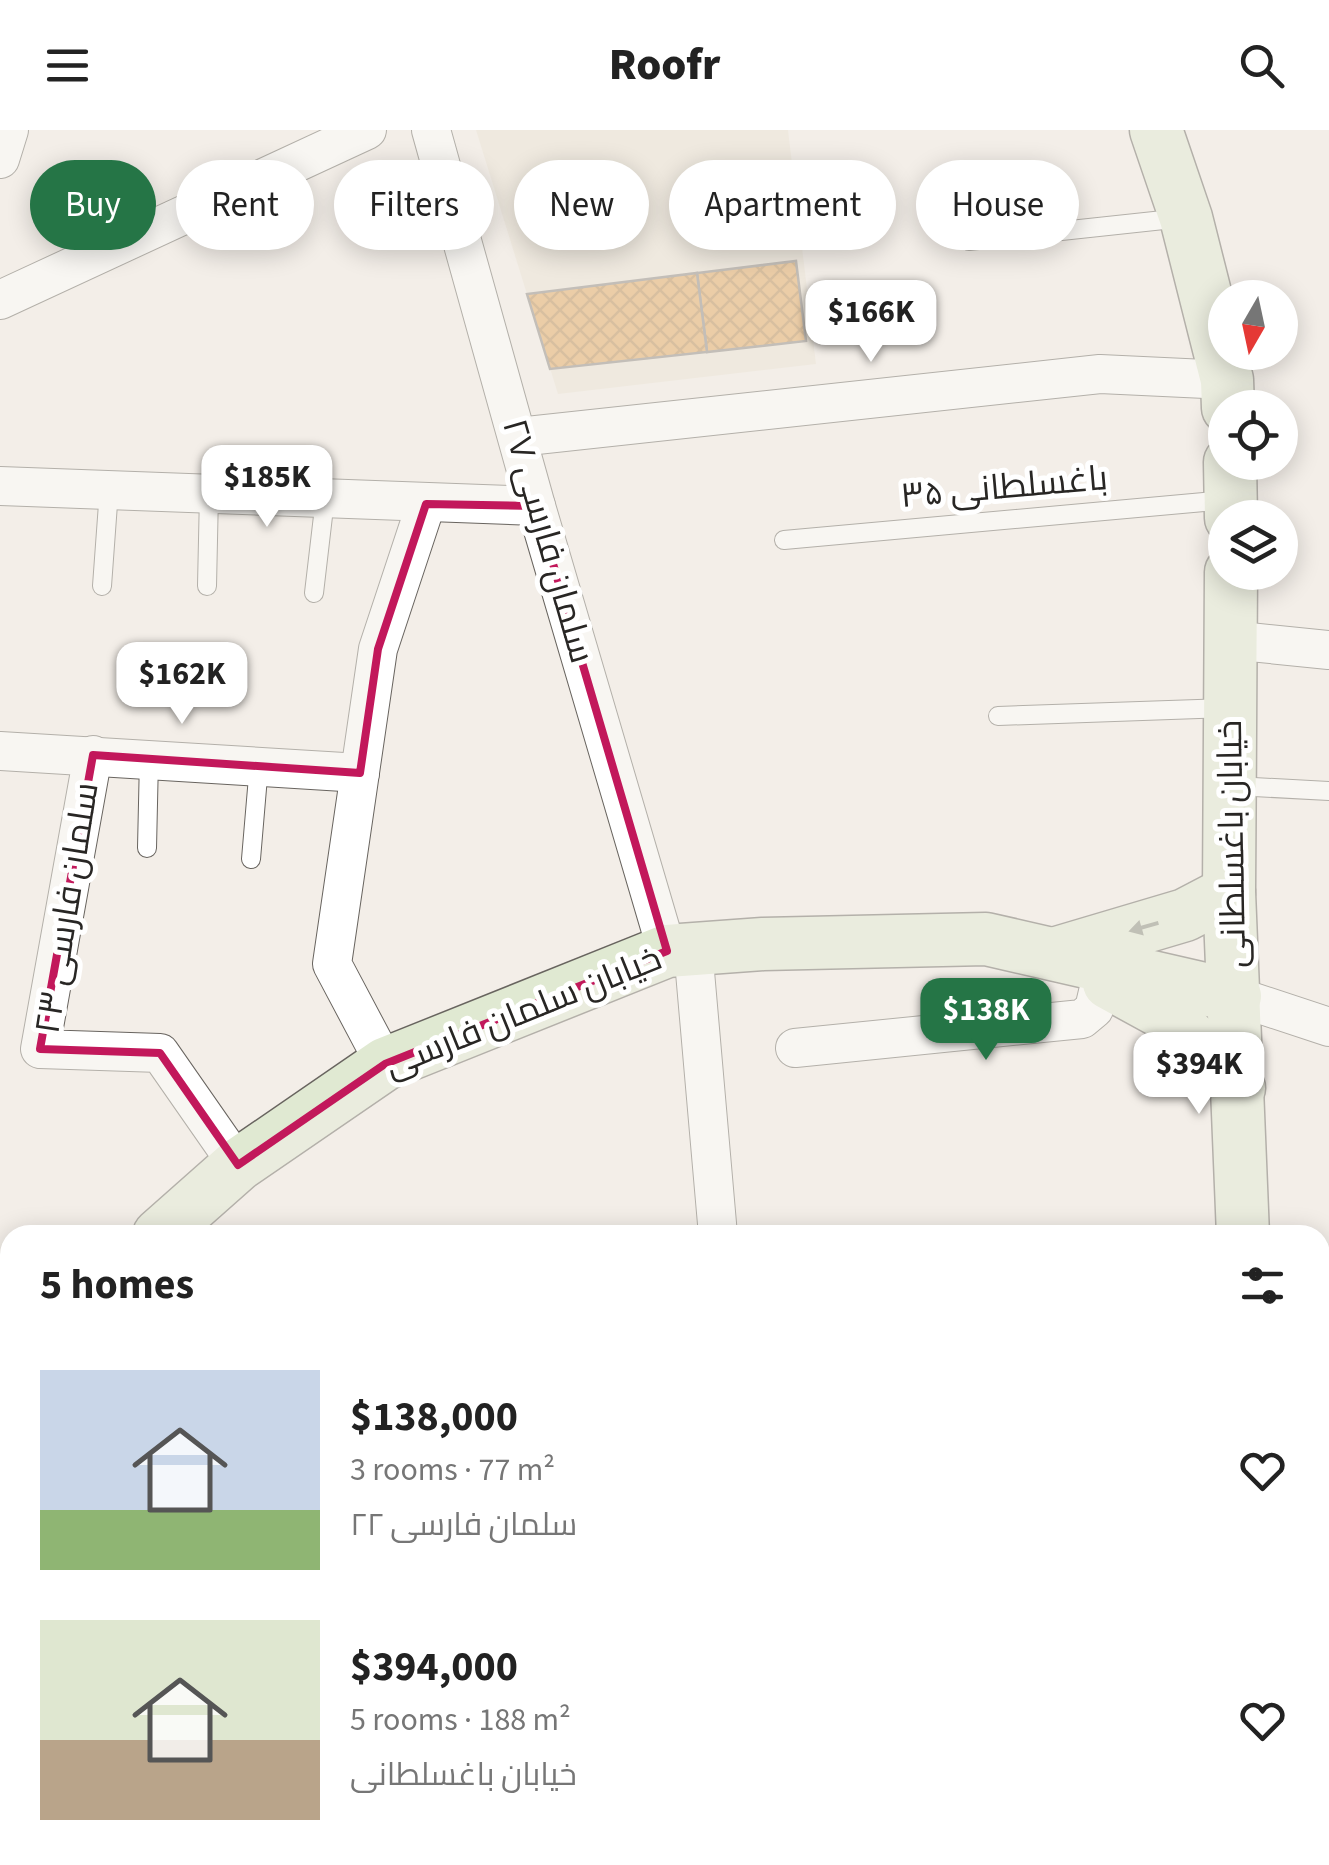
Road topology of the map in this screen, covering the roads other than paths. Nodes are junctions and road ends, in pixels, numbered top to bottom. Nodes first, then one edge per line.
1 (9, 130) edge
2 (367, 130) edge
3 (431, 130) edge
4 (1156, 130) edge
5 (0, 159) edge
6 (1186, 218) junction
7 (1079, 229) edge
8 (0, 300) edge
9 (1226, 390) edge
10 (1208, 391) edge
11 (518, 438) junction
12 (0, 486) edge
13 (109, 490) junction
14 (1231, 493) edge
15 (209, 494) junction
16 (325, 499) junction
17 (426, 504) junction
18 (536, 506) junction
19 (784, 540) dead end
20 (102, 586) dead end
21 (207, 586) dead end
22 (1231, 590) edge
23 (314, 593) dead end
24 (1230, 640) junction
25 (1329, 650) edge
26 (1230, 708) junction
27 (998, 716) dead end
28 (0, 751) edge
29 (92, 755) junction
30 (149, 759) junction
31 (259, 765) junction
32 (360, 774) junction
33 (1230, 786) junction
34 (1329, 790) edge
35 (148, 848) dead end
36 (251, 859) dead end
37 (1229, 892) junction
38 (680, 950) junction
39 (1055, 954) junction
40 (1101, 979) junction
41 (1235, 996) junction
42 (1329, 1027) edge
43 (795, 1048) dead end
44 (385, 1064) junction
45 (1239, 1088) junction
46 (238, 1165) junction
47 (170, 1225) edge
48 (717, 1225) edge
49 (1243, 1225) edge

1 - 5 street
2 - 8 street
3 - 11 street, سلمان فارسی ۲۷
4 - 6 street
6 - 7 lane
6 - 9 street
10 - 11 street
11 - 18 street, سلمان فارسی ۲۷
12 - 13 street
13 - 15 street
13 - 20 lane
14 - 19 lane, باغسلطانی ۳۵
15 - 16 street
15 - 21 lane
16 - 17 street
16 - 23 lane
17 - 18 street
17 - 32 street
18 - 38 street, سلمان فارسی ۲۷
22 - 24 street, خیابان باغسلطانی
24 - 25 street
24 - 26 street, خیابان باغسلطانی
26 - 27 lane
26 - 33 street, خیابان باغسلطانی
28 - 29 street
29 - 30 street
29 - 46 street, سلمان فارسی ۲۳
30 - 31 street
30 - 35 lane
31 - 32 street
31 - 36 lane
32 - 44 street
33 - 34 lane
33 - 37 street, خیابان باغسلطانی
37 -> 39 street
37 - 41 street, خیابان باغسلطانی
38 - 39 street, خیابان سلمان فارسی
38 - 44 street, خیابان سلمان فارسی
38 - 48 street, سلمان فارسی ۲۷
39 - 40 street
39 - 41 street, خیابان سلمان فارسی
40 - 43 street
40 - 45 street
41 - 42 street
41 - 45 street, خیابان باغسلطانی
44 - 46 street, خیابان سلمان فارسی
45 - 49 street, خیابان باغسلطانی
46 - 47 street, خیابان سلمان فارسی

